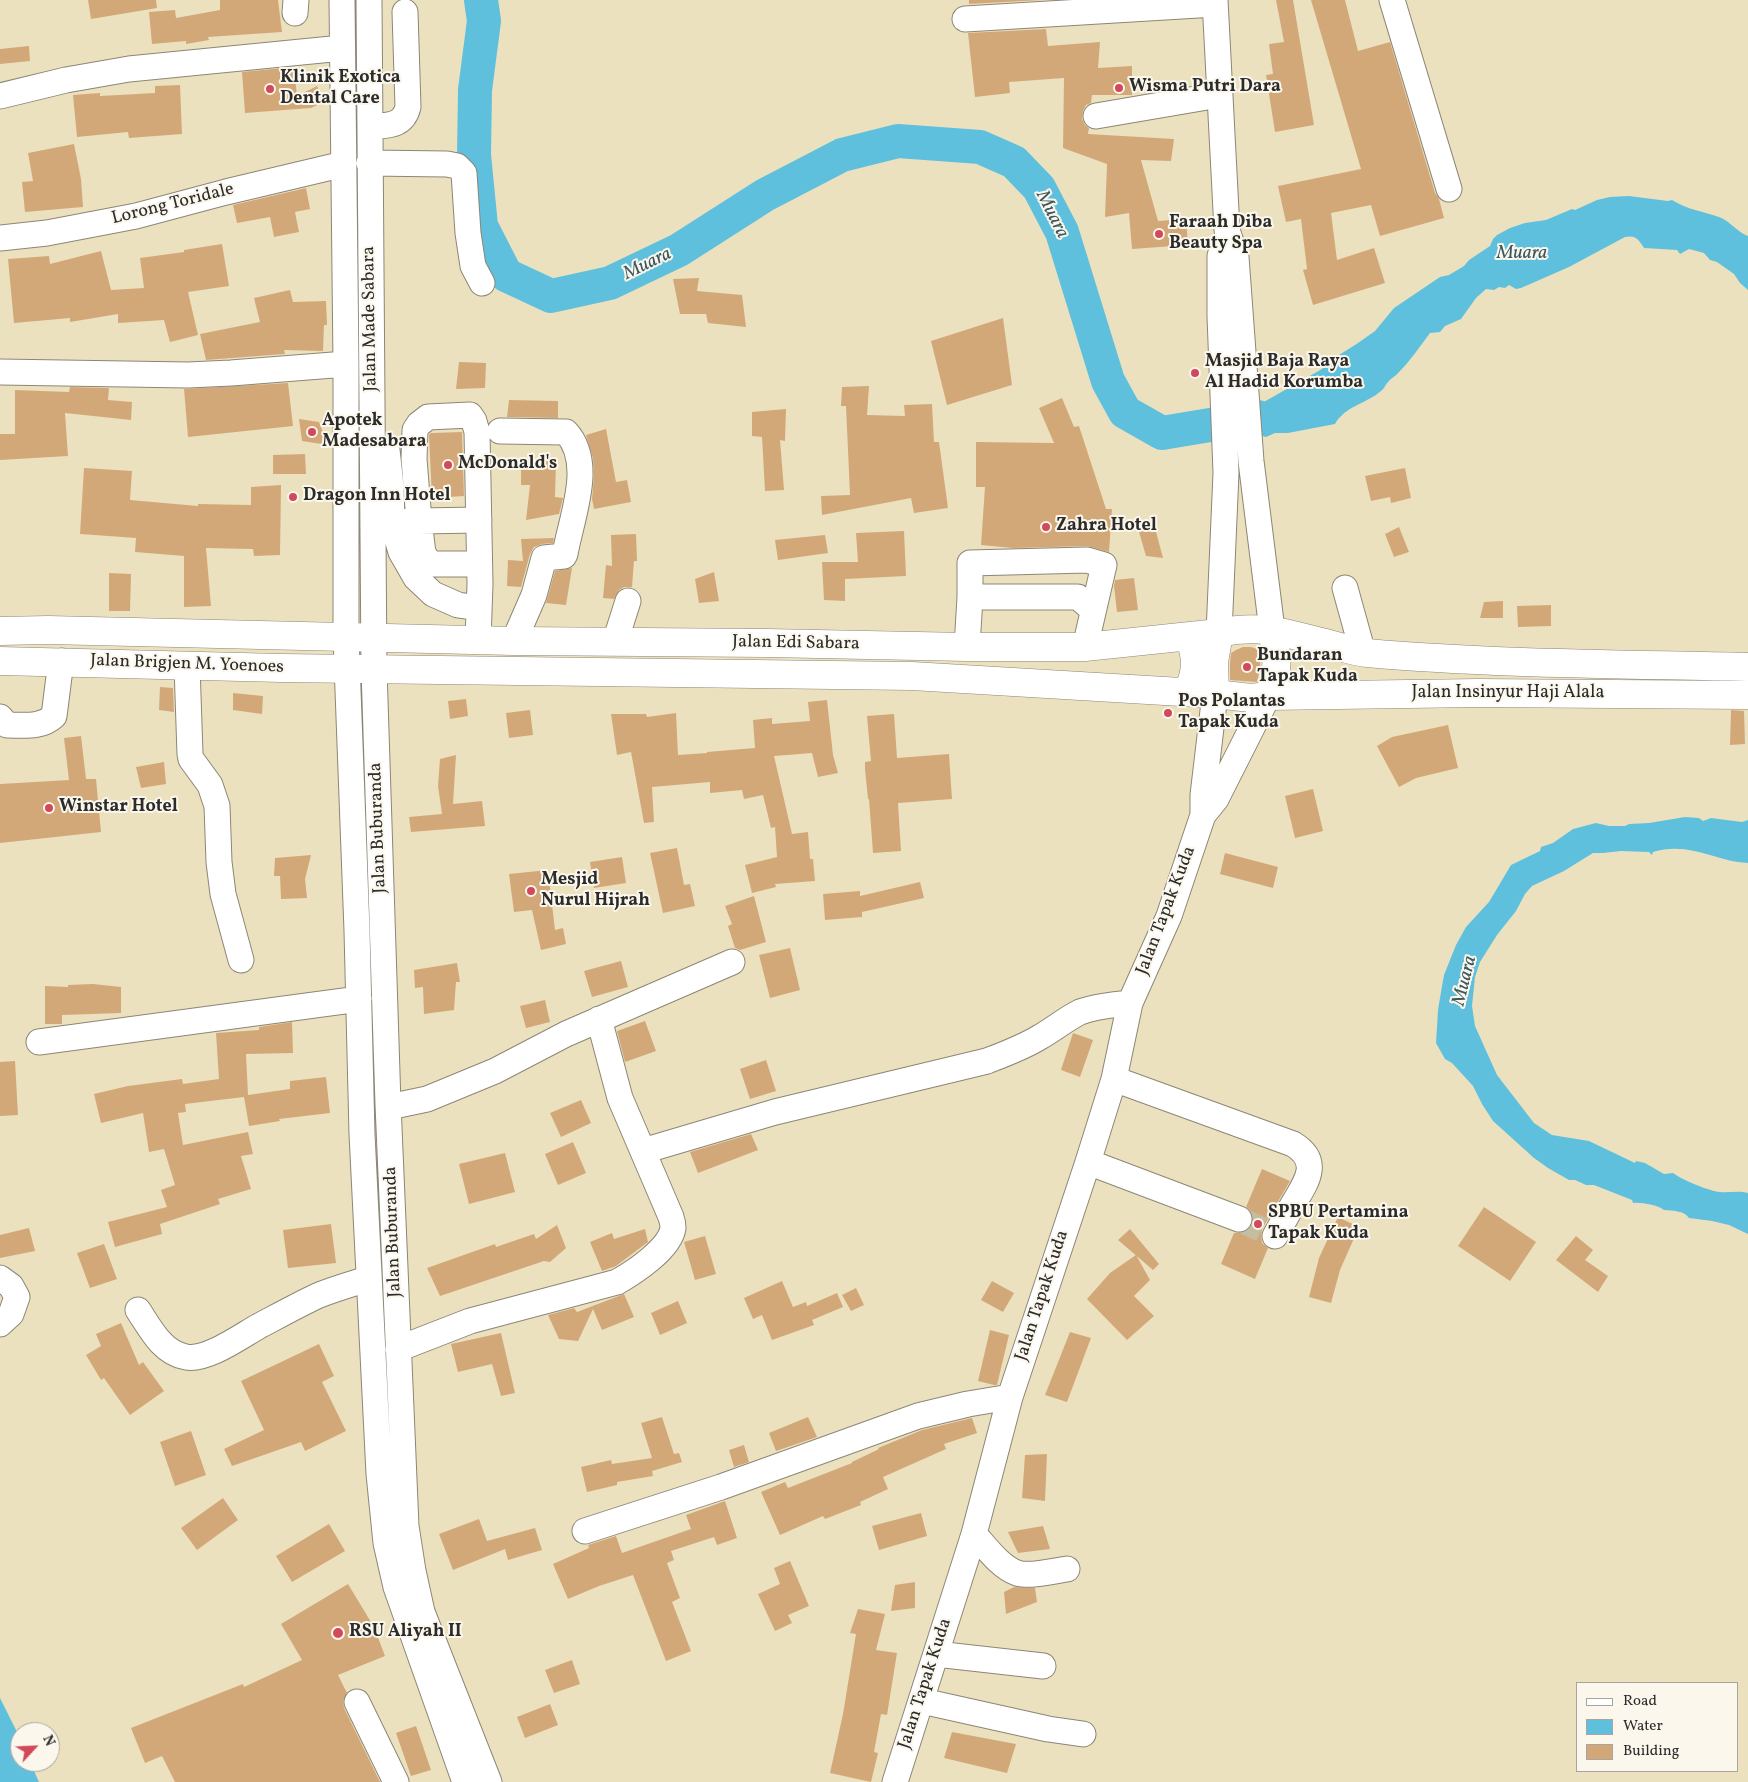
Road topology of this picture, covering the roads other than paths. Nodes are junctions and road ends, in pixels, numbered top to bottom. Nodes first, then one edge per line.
1 (342, 0) edge
2 (369, 0) edge
3 (1392, 0) edge
4 (1215, 2) edge
5 (405, 12) dead end
6 (965, 19) dead end
7 (342, 48) junction
8 (1219, 95) junction
9 (0, 96) edge
10 (1096, 116) dead end
11 (370, 127) junction
12 (369, 163) junction
13 (344, 164) junction
14 (1449, 189) dead end
15 (0, 238) edge
16 (482, 283) dead end
17 (346, 364) junction
18 (0, 372) edge
19 (372, 408) junction
20 (1236, 409) junction
21 (500, 431) dead end
22 (479, 520) junction
23 (392, 522) junction
24 (419, 522) junction
25 (479, 564) junction
26 (1345, 588) dead end
27 (970, 597) junction
28 (628, 602) dead end
29 (479, 608) junction
30 (1093, 610) junction
31 (1272, 630) junction
32 (0, 631) edge
33 (1219, 633) junction
34 (1189, 636) junction
35 (346, 637) junction
36 (374, 638) junction
37 (478, 640) junction
38 (514, 641) junction
39 (615, 642) junction
40 (967, 647) junction
41 (1085, 647) junction
42 (1364, 653) junction
43 (0, 661) edge
44 (61, 661) junction
45 (187, 666) junction
46 (1748, 667) edge
47 (360, 669) junction
48 (1188, 692) junction
49 (1215, 694) junction
50 (1748, 695) edge
51 (1268, 696) junction
52 (0, 717) edge
53 (1203, 815) junction
54 (241, 960) dead end
55 (732, 962) dead end
56 (359, 999) junction
57 (1130, 1003) junction
58 (599, 1019) junction
59 (39, 1042) dead end
60 (1114, 1078) junction
61 (389, 1107) junction
62 (643, 1151) junction
63 (1088, 1162) junction
64 (1239, 1219) tunnel mouth
65 (1275, 1236) dead end
66 (0, 1278) edge
67 (368, 1280) junction
68 (138, 1310) dead end
69 (0, 1324) edge
70 (398, 1348) junction
71 (1010, 1396) junction
72 (584, 1531) dead end
73 (974, 1534) junction
74 (1067, 1569) dead end
75 (936, 1654) junction
76 (1043, 1666) dead end
77 (922, 1701) junction
78 (357, 1702) dead end
79 (1082, 1734) dead end
80 (461, 1781) edge
81 (396, 1782) edge
82 (489, 1782) edge
83 (895, 1782) edge

1 - 7 street, Jalan Made Sabara
2 - 11 street, Jalan Made Sabara
3 - 14 street
4 - 6 street
4 - 8 street
5 - 11 street
7 - 9 street
7 - 13 street, Jalan Made Sabara
8 - 10 street
8 - 20 street
11 - 12 street, Jalan Made Sabara
12 - 16 street
12 - 19 street, Jalan Made Sabara
13 - 15 street, Lorong Toridale
13 - 17 street, Jalan Made Sabara
17 - 18 street
17 - 35 street, Jalan Made Sabara
19 - 23 street
19 - 36 street, Jalan Made Sabara
20 - 31 street
20 - 33 street
21 - 38 street
22 - 24 street
22 - 24 street
22 - 25 street
23 - 24 street
23 - 29 street
24 - 25 street
25 - 29 street
26 - 42 street
27 - 30 street
27 - 30 street
27 - 40 street
28 - 39 street
29 - 37 street
30 - 41 street
31 - 33 main road
31 - 42 main road, Jalan Insinyur Haji Alala
31 - 51 main road
32 - 35 main road, Jalan Brigjen M. Yoenoes
33 - 34 main road, Jalan Edi Sabara
33 - 49 main road
34 - 41 main road, Jalan Edi Sabara
34 - 48 main road
35 - 36 main road, Jalan Brigjen M. Yoenoes
35 - 47 street, Jalan Made Sabara
36 - 37 main road, Jalan Edi Sabara
36 - 47 street, Jalan Made Sabara
37 - 38 main road, Jalan Edi Sabara
38 - 39 main road, Jalan Edi Sabara
39 - 40 main road, Jalan Edi Sabara
40 - 41 main road, Jalan Edi Sabara
42 - 46 main road, Jalan Insinyur Haji Alala
43 - 44 main road, Jalan Brigjen M. Yoenoes
44 - 45 main road, Jalan Brigjen M. Yoenoes
44 - 52 street
45 - 47 main road, Jalan Brigjen M. Yoenoes
45 - 54 street
47 - 48 main road, Jalan Edi Sabara
47 - 56 street, Jalan Buburanda
47 - 61 street, Jalan Buburanda
48 - 49 main road, Jalan Edi Sabara
49 - 51 main road
49 - 53 street, Jalan Tapak Kuda
50 - 51 main road, Jalan Insinyur Haji Alala
51 - 53 street, Jalan Tapak Kuda
53 - 57 street, Jalan Tapak Kuda
55 - 58 street
56 - 59 street
56 - 67 street, Jalan Buburanda
57 - 60 street, Jalan Tapak Kuda
57 - 62 street
58 - 61 street
58 - 62 street
60 - 63 street, Jalan Tapak Kuda
60 - 65 street
61 - 70 street, Jalan Buburanda
62 - 70 street
63 - 64 street
63 - 71 street, Jalan Tapak Kuda
66 - 69 street
67 - 68 street
67 - 80 street, Jalan Buburanda
70 - 82 street, Jalan Buburanda
71 - 72 street
71 - 73 street, Jalan Tapak Kuda
73 - 74 street
73 - 75 street, Jalan Tapak Kuda
75 - 76 street
75 - 77 street, Jalan Tapak Kuda
77 - 79 street
77 - 83 street, Jalan Tapak Kuda
78 - 81 street

